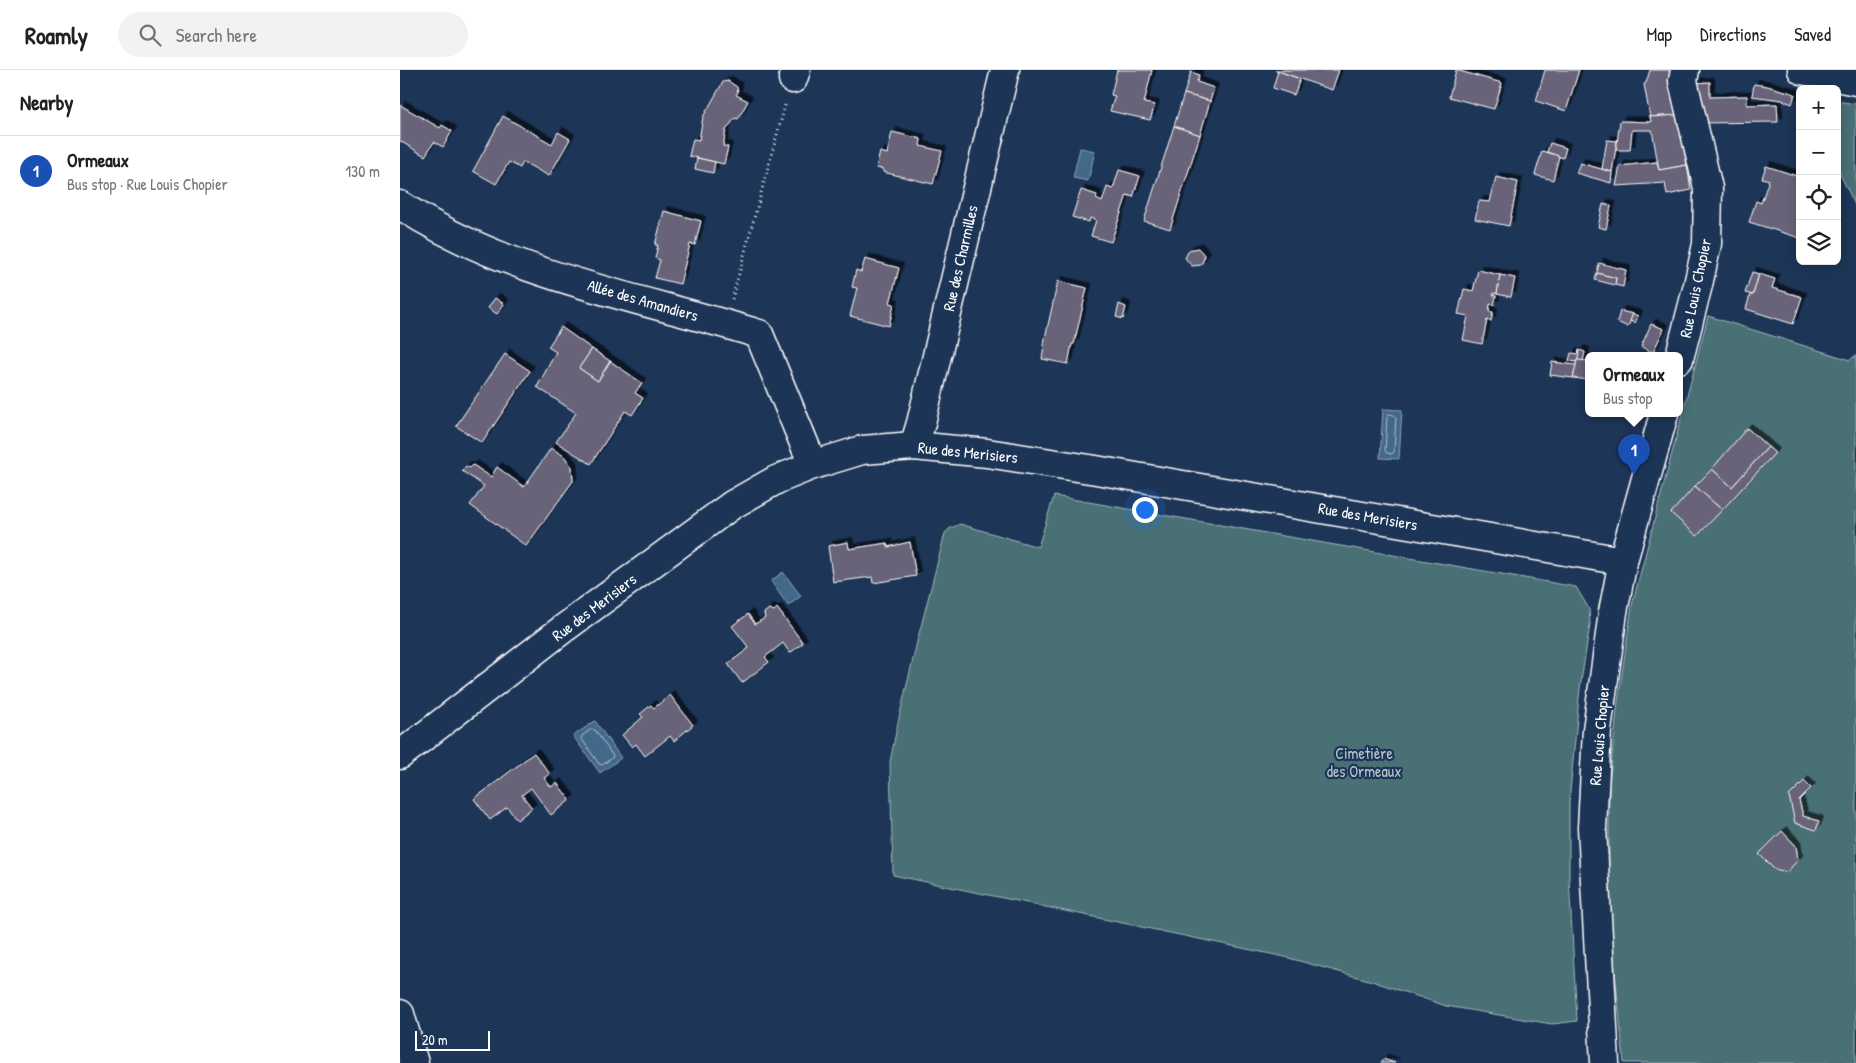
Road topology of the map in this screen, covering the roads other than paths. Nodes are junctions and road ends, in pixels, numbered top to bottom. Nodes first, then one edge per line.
1 (1004, 70) edge
2 (1685, 70) edge
3 (1802, 70) edge
4 (1856, 82) edge
5 (400, 205) edge
6 (1681, 352) edge
7 (1663, 417) edge
8 (914, 446) junction
9 (813, 465) junction
10 (1622, 561) junction
11 (400, 755) edge
12 (400, 1014) edge
13 (414, 1063) edge
14 (1604, 1063) edge

1 - 8 street, Rue des Charmilles
2 - 6 street, Rue Louis Chopier
3 - 4 street
5 - 9 street, Allée des Amandiers
7 - 10 street, Rue Louis Chopier
8 - 9 street, Rue des Merisiers
8 - 10 street, Rue des Merisiers
9 - 11 street, Rue des Merisiers
10 - 14 street, Rue Louis Chopier
12 - 13 street

